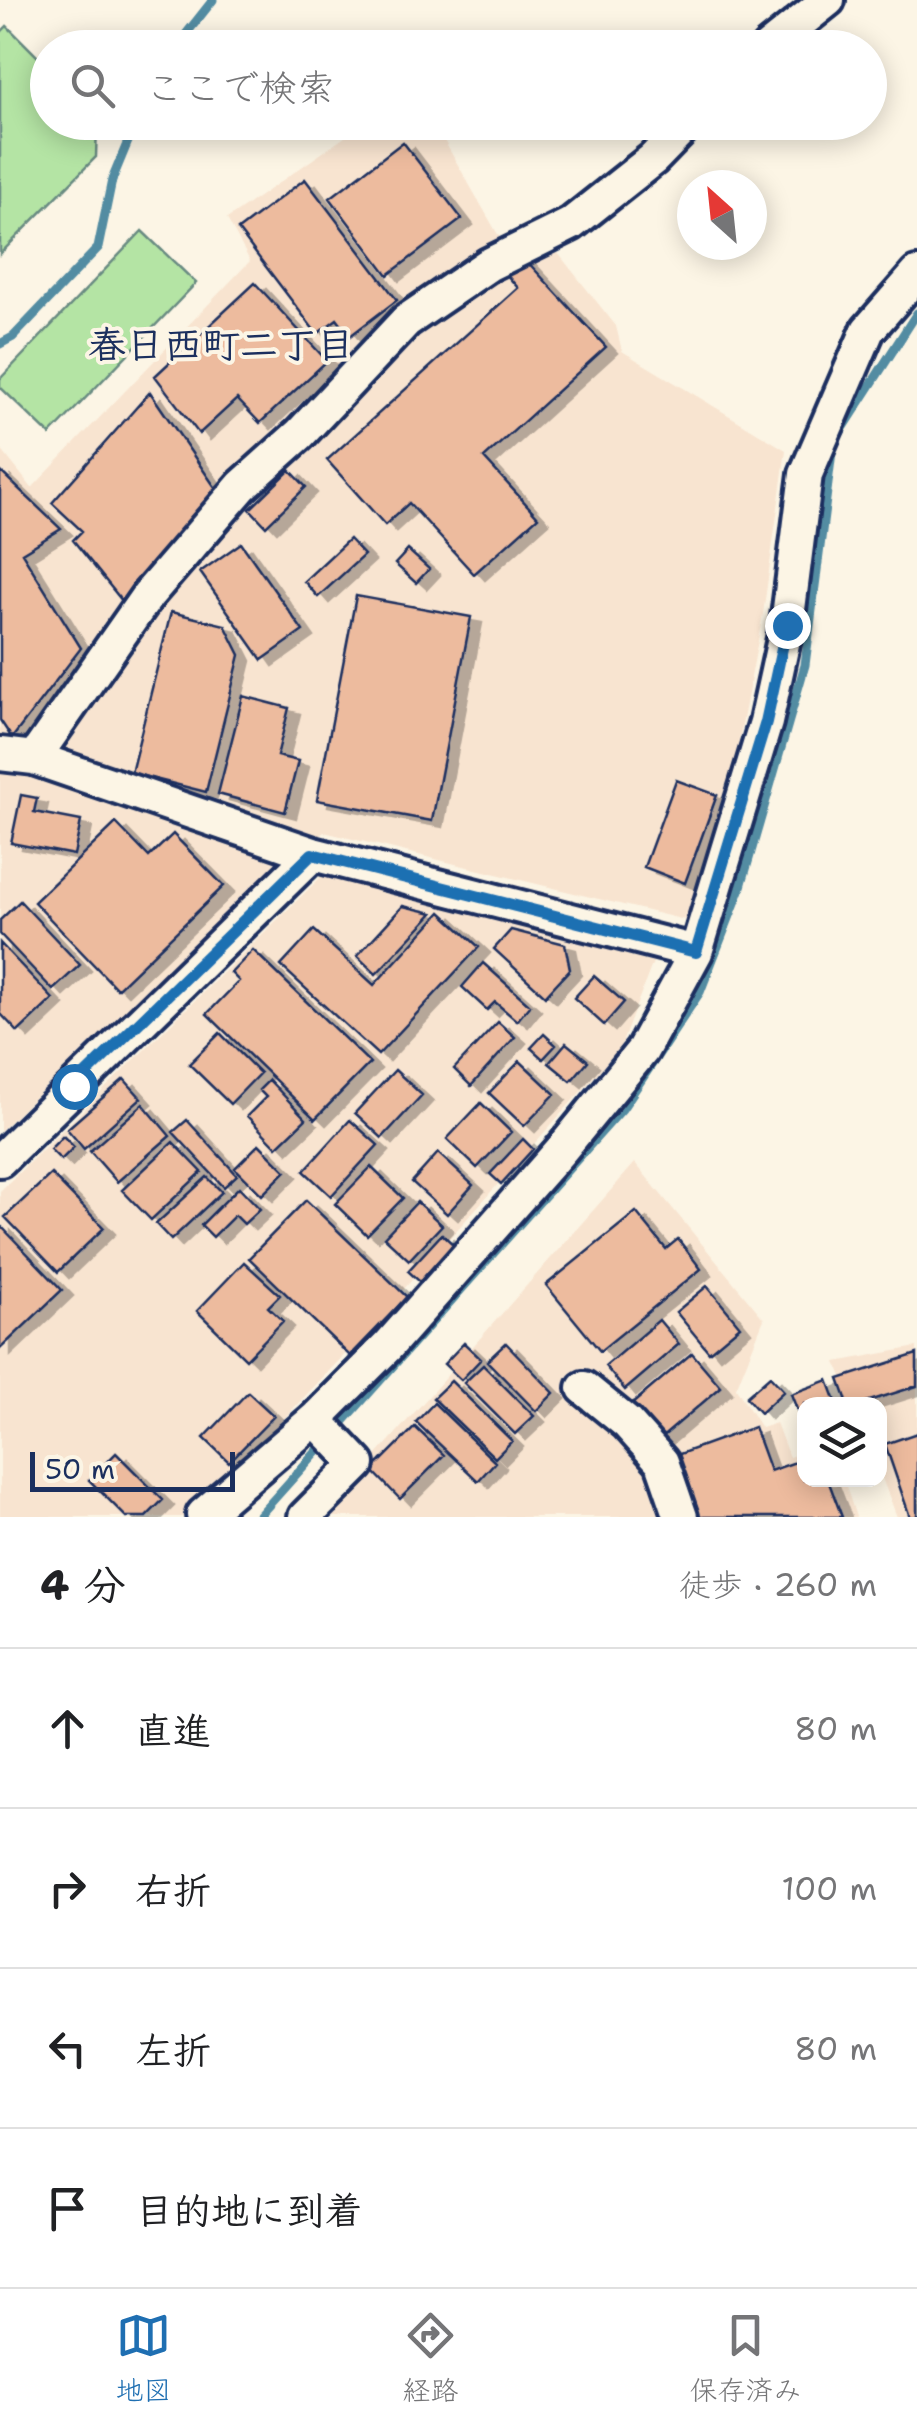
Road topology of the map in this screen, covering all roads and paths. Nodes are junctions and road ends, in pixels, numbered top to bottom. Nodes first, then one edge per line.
1 (828, 0) edge
2 (790, 30) edge
3 (671, 140) edge
4 (917, 274) edge
5 (0, 754) edge
6 (34, 758) junction
7 (312, 854) junction
8 (696, 952) junction
9 (0, 1160) edge
10 (584, 1388) dead end
11 (318, 1423) junction
12 (205, 1517) edge
13 (304, 1517) edge
14 (681, 1517) edge

1 - 2 street
3 - 6 street
4 - 8 street
5 - 6 street
6 - 7 street
7 - 8 street
7 - 9 street
8 - 11 street
10 - 14 street
11 - 12 street
11 - 13 street

